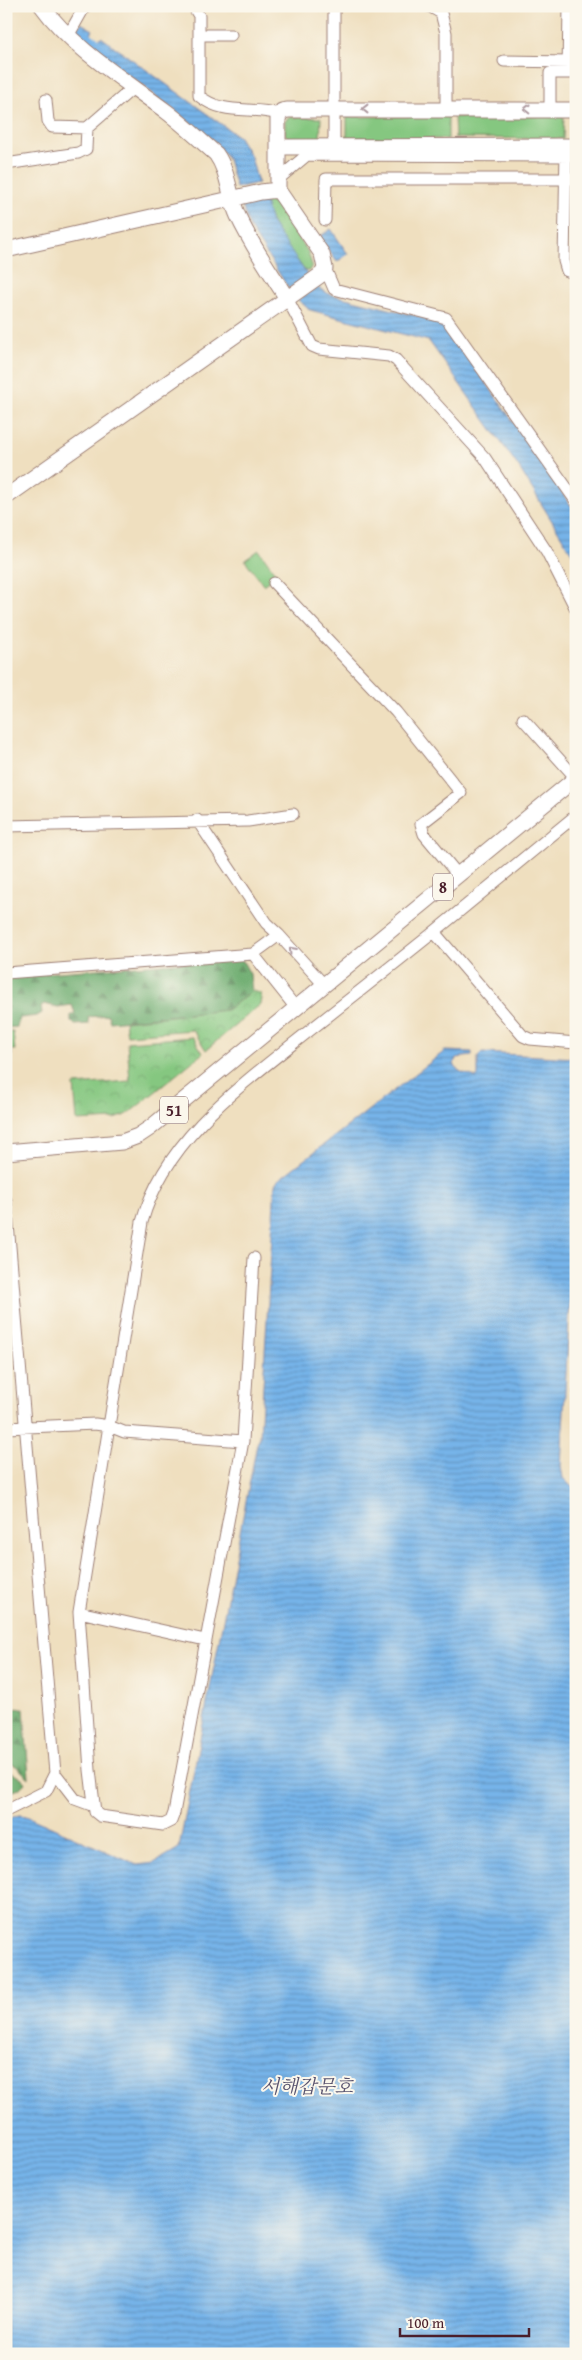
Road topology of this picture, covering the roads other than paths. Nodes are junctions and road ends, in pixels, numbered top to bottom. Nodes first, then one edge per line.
1 (42, 6) edge
2 (193, 6) edge
3 (334, 6) edge
4 (429, 6) edge
5 (569, 6) edge
6 (82, 11) edge
7 (70, 33) junction
8 (199, 35) junction
9 (231, 35) dead end
10 (504, 61) dead end
11 (571, 70) edge
12 (133, 88) junction
13 (46, 100) dead end
14 (446, 108) junction
15 (333, 109) junction
16 (550, 110) junction
17 (576, 110) edge
18 (279, 114) junction
19 (87, 128) junction
20 (334, 146) junction
21 (278, 147) junction
22 (571, 151) edge
23 (6, 164) edge
24 (571, 179) edge
25 (280, 183) junction
26 (235, 198) junction
27 (325, 220) dead end
28 (6, 250) edge
29 (576, 273) edge
30 (321, 274) junction
31 (292, 298) junction
32 (6, 497) edge
33 (576, 501) edge
34 (274, 583) dead end
35 (576, 609) edge
36 (523, 719) dead end
37 (576, 778) edge
38 (293, 814) dead end
39 (574, 817) dead end
40 (197, 820) junction
41 (6, 826) edge
42 (458, 875) junction
43 (434, 932) junction
44 (279, 935) junction
45 (253, 954) junction
46 (6, 972) edge
47 (325, 986) junction
48 (311, 997) joint
49 (296, 1008) junction
50 (576, 1042) edge
51 (6, 1152) edge
52 (6, 1200) edge
53 (254, 1258) dead end
54 (26, 1426) junction
55 (109, 1426) junction
56 (6, 1428) edge
57 (243, 1441) junction
58 (79, 1612) junction
59 (205, 1640) junction
60 (54, 1773) junction
61 (94, 1806) junction
62 (6, 1811) edge

1 - 7 main road
2 - 8 street
3 - 15 street
4 - 14 street
5 - 11 street
6 - 7 street
7 - 12 main road
8 - 9 street
8 - 18 street
10 - 11 street
11 - 16 street
12 - 19 street
12 - 26 main road
13 - 19 street
14 -> 15 main road
16 -> 14 main road
15 - 18 main road
15 - 20 street
16 - 17 main road
18 - 21 main road
19 - 23 street
20 - 21 main road
20 - 22 main road
21 - 25 main road
22 - 24 street
22 - 25 street
24 - 27 street
24 - 29 street
25 - 26 main road
25 - 30 main road
26 - 28 main road
26 - 31 main road
30 - 31 main road
30 - 33 street
31 - 32 main road
31 - 35 street
34 - 42 street
36 - 37 street
37 - 42 main road, 8
38 - 40 street
39 - 43 street
40 - 41 street
40 - 44 street
42 - 47 main road, 8
43 - 50 street
43 - 55 street
44 - 45 street
47 -> 44 street
45 - 46 street
45 - 49 street
47 - 48 main road, 8
48 - 49 main road, 51
49 - 51 main road, 51
52 - 54 street
53 - 57 street
54 - 55 street
54 - 56 street
54 - 60 street
55 - 57 street
55 - 58 street
57 - 59 street
58 - 59 street
58 - 61 street
59 - 61 street
60 - 61 street
60 - 62 street

